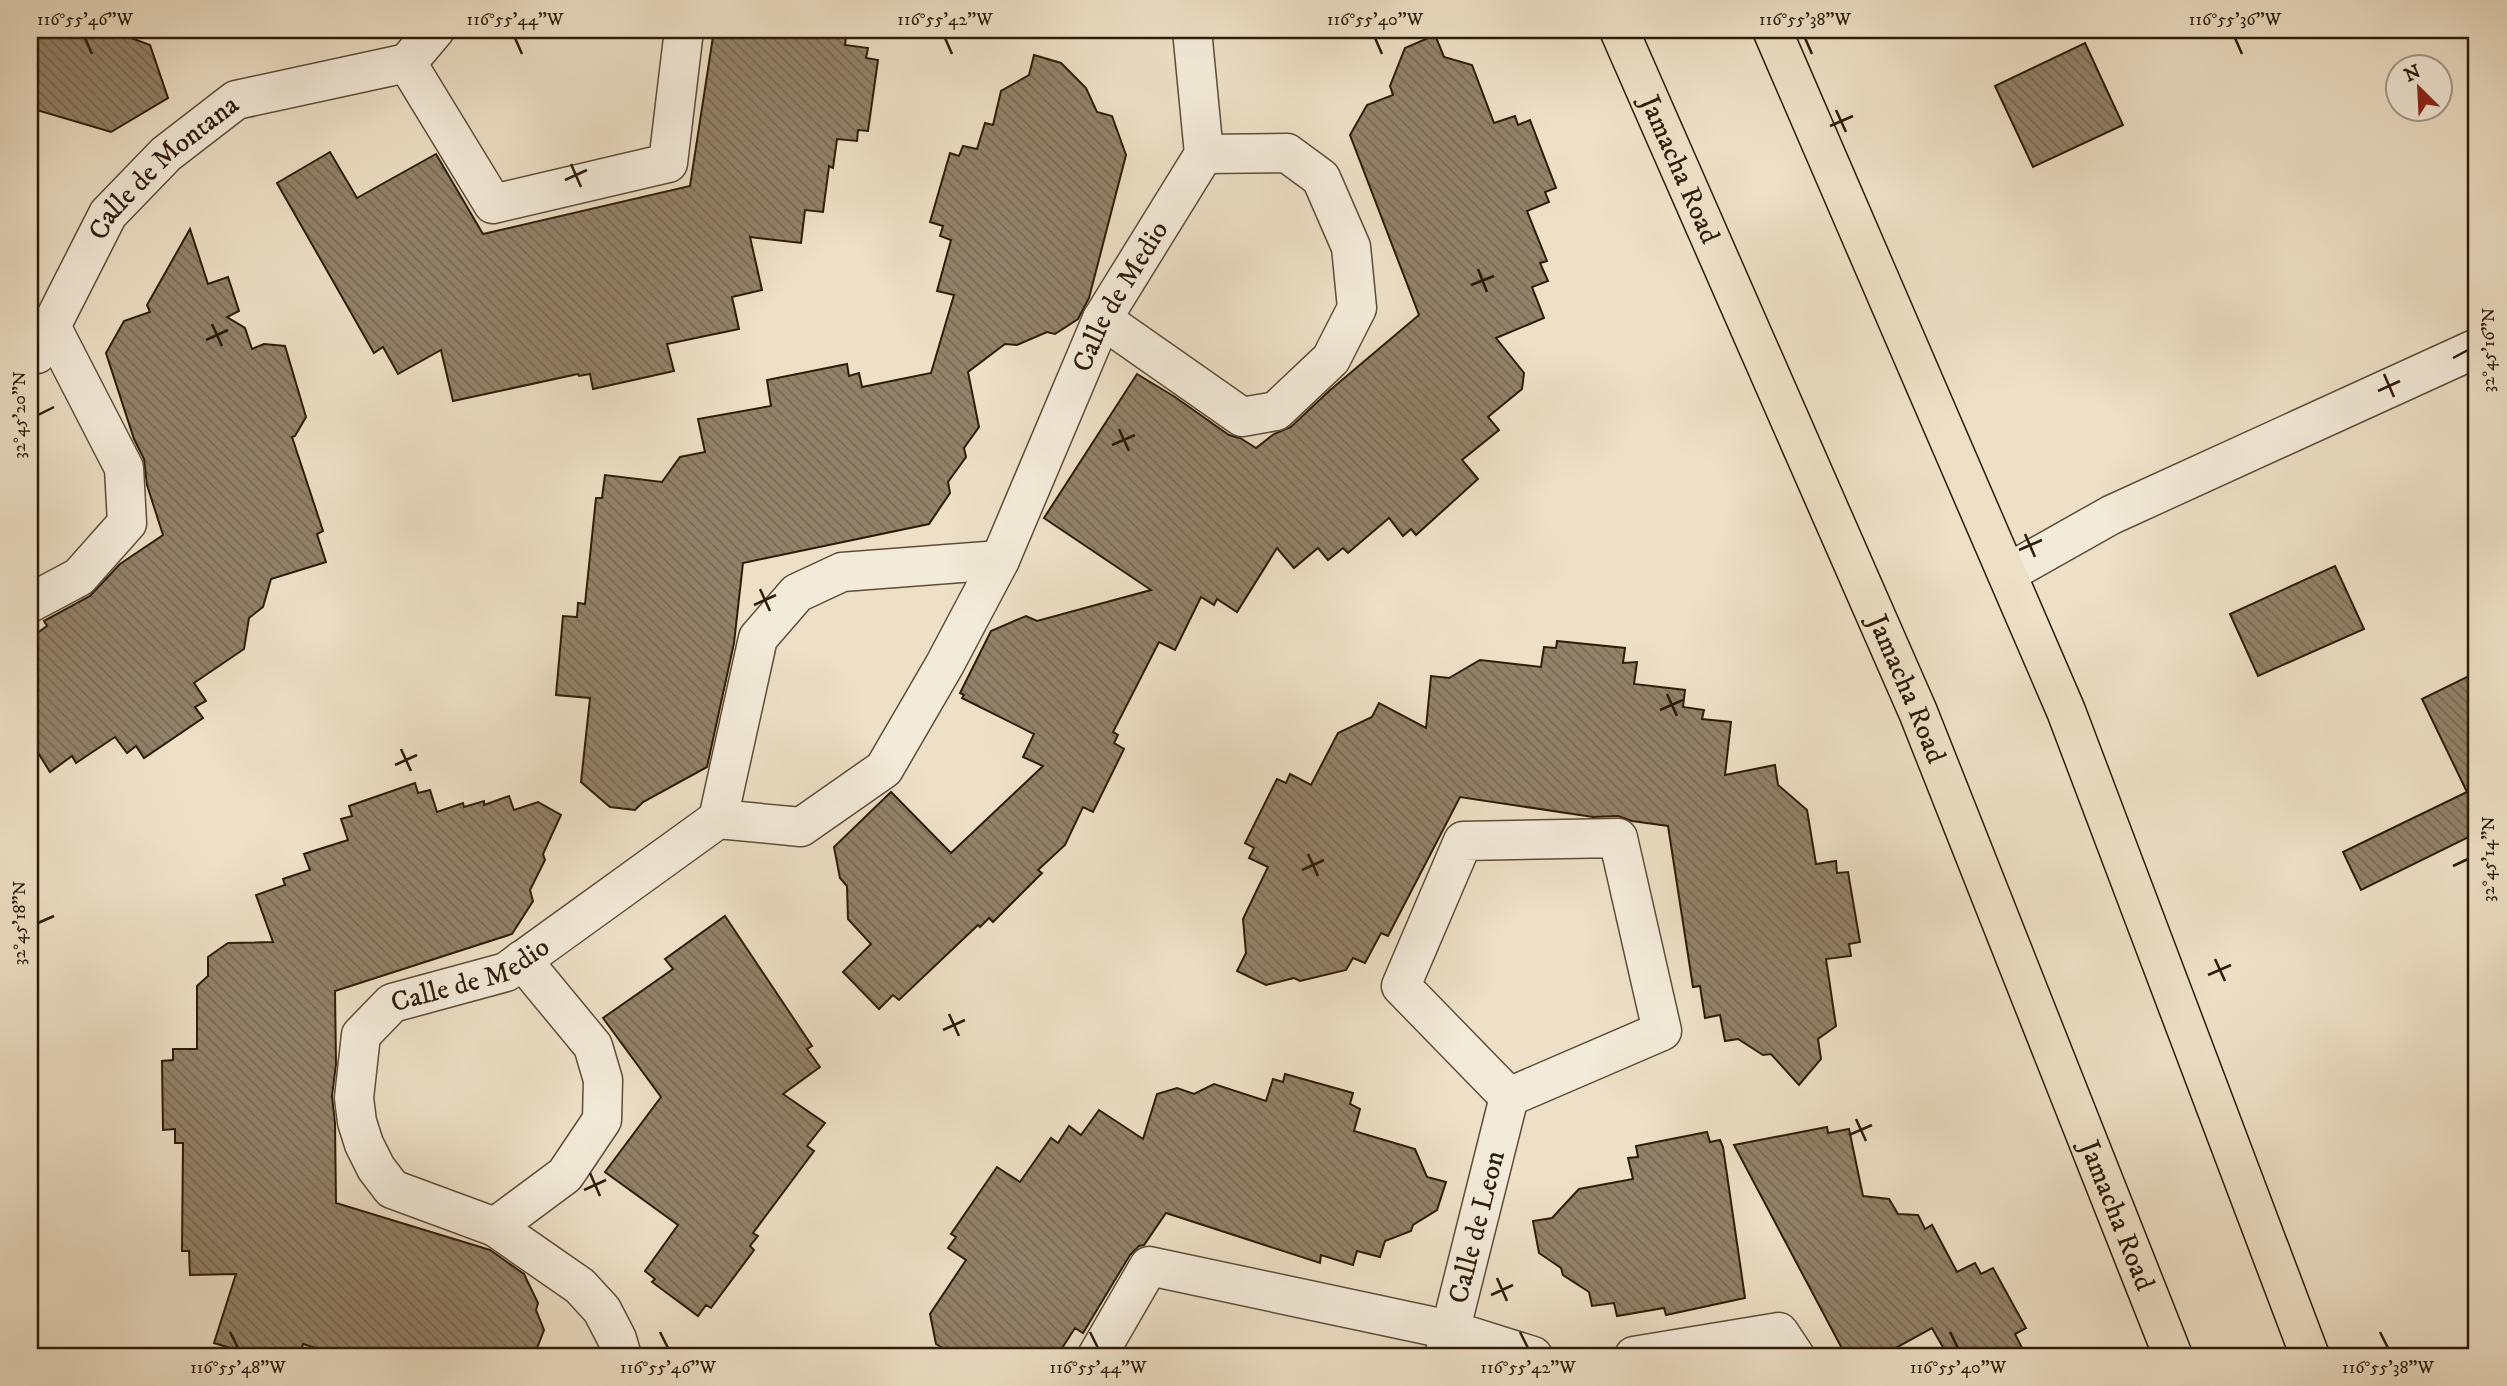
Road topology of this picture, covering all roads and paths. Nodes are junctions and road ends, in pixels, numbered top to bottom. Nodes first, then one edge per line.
1 (435, 30) edge
2 (684, 30) edge
3 (1192, 30) edge
4 (1619, 30) edge
5 (1772, 30) edge
6 (407, 63) junction
7 (1204, 154) junction
8 (1102, 319) junction
9 (41, 340) edge
10 (2477, 348) edge
11 (1000, 560) junction
12 (2008, 573) junction
13 (30, 603) edge
14 (718, 820) junction
15 (522, 960) junction
16 (1509, 1097) junction
17 (495, 1227) junction
18 (1447, 1343) edge
19 (622, 1356) edge
20 (1097, 1356) edge
21 (1533, 1356) edge
22 (1634, 1356) edge
23 (1796, 1356) edge
24 (2173, 1356) edge
25 (2310, 1356) edge

1 - 6 street
2 - 6 street
3 - 7 street
4 - 24 main road, Jamacha Road
5 - 12 main road
6 - 9 street, Calle de Montana
7 - 8 street, Calle de Medio
7 - 8 street
8 - 11 street, Calle de Medio
9 - 13 street
10 - 12 street
11 - 14 street, Calle de Medio
11 - 14 street
12 - 25 main road
14 - 15 street, Calle de Medio
15 - 17 street
15 - 17 street, Calle de Medio
16 - 16 street
16 - 18 street, Calle de Leon
17 - 19 street, Calle de Medio
18 - 20 street
18 - 21 street
22 - 23 street

